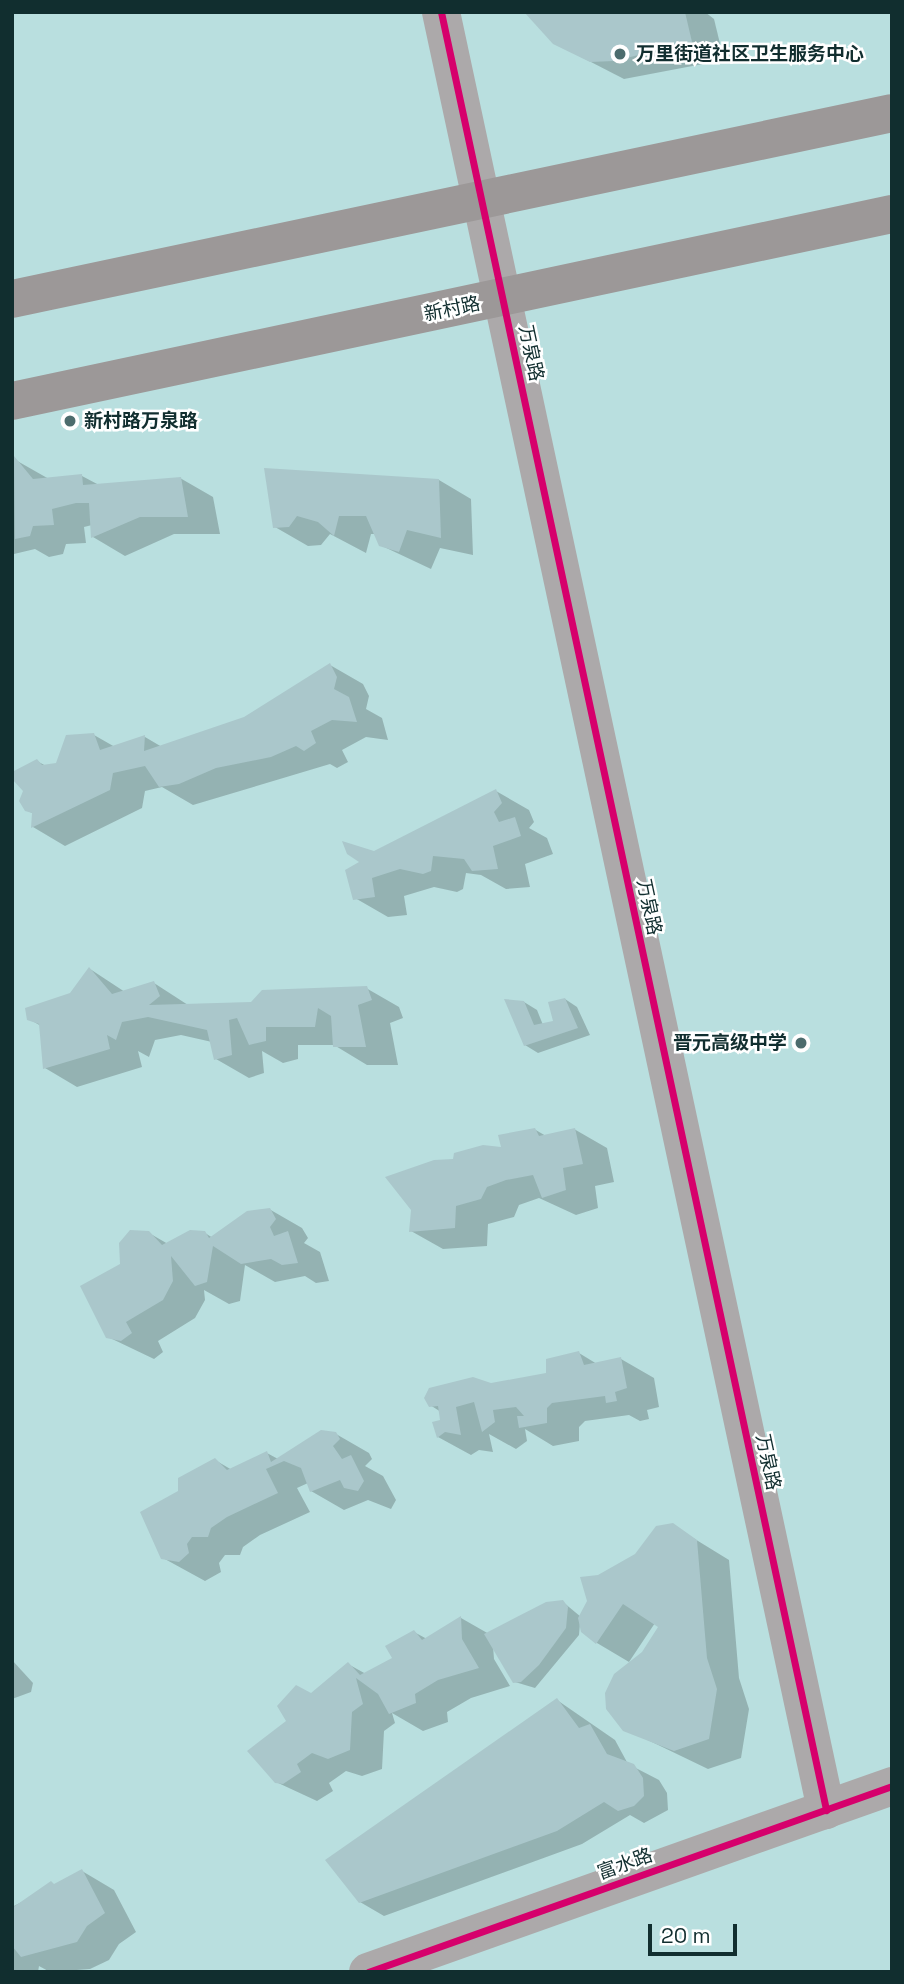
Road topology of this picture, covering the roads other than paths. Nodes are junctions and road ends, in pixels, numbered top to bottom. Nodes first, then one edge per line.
1 (441, 12) edge
2 (892, 113) edge
3 (481, 201) junction
4 (892, 214) edge
5 (503, 298) junction
6 (12, 299) edge
7 (12, 401) edge
8 (892, 1786) edge
9 (826, 1810) junction
10 (368, 1972) edge

1 - 3 street, 万泉路
2 - 3 main road
3 - 5 street, 万泉路
3 - 6 main road
4 - 5 main road, 新村路
5 - 7 main road, 新村路
5 - 9 street, 万泉路
8 - 9 street, 富水路
9 - 10 street, 富水路

